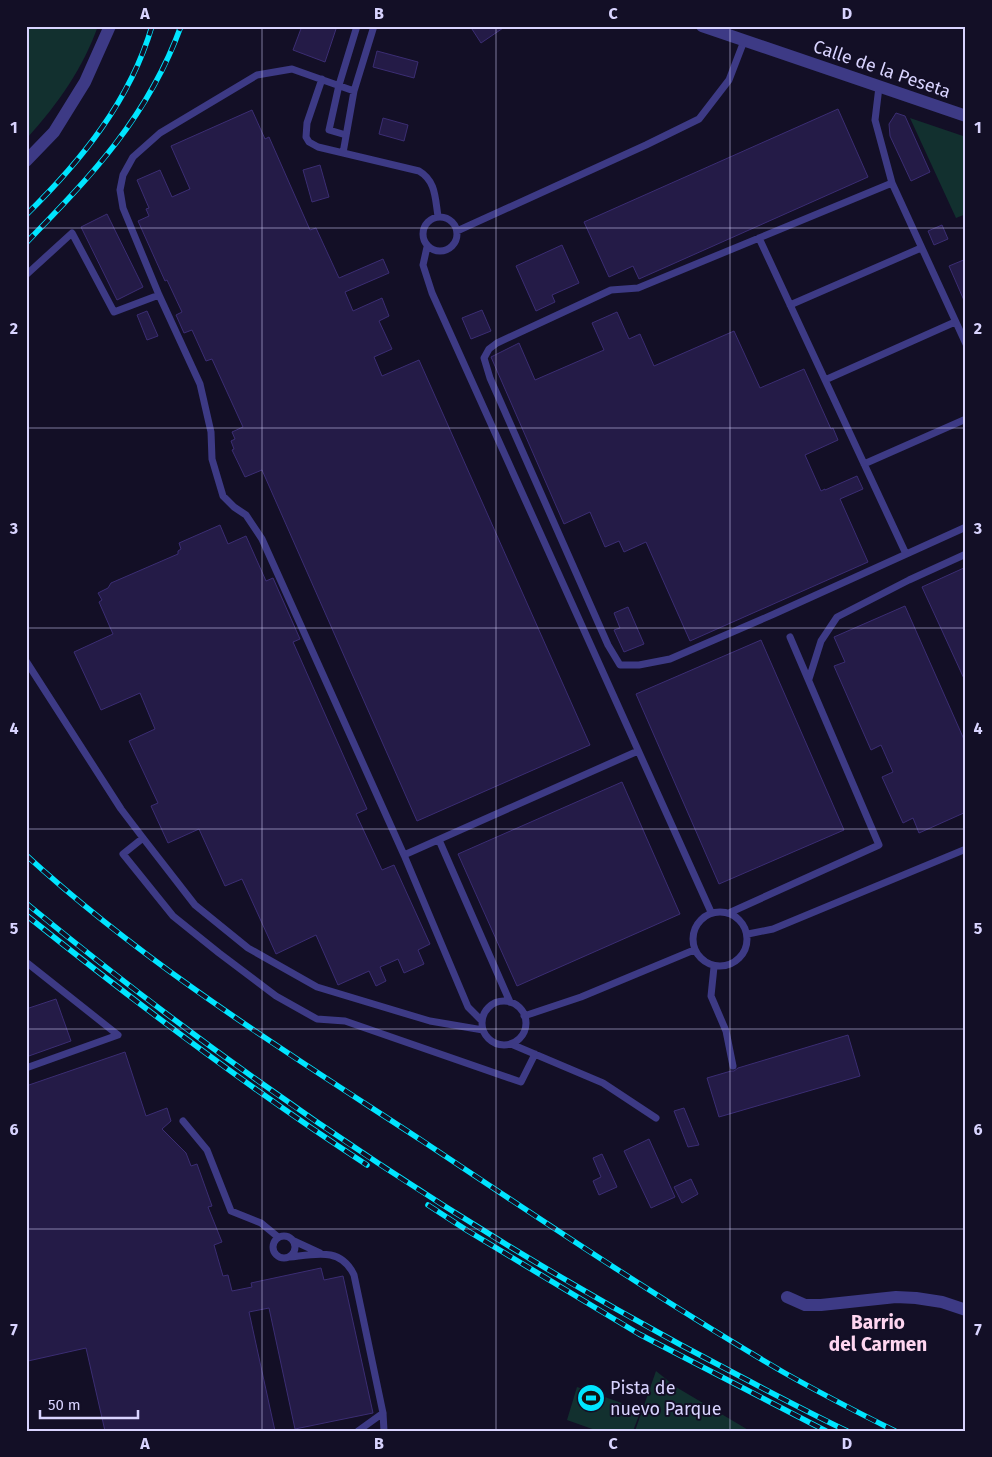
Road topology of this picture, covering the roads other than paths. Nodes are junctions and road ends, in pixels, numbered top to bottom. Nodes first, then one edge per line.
1 (110, 26) edge
2 (357, 26) edge
3 (374, 26) edge
4 (702, 26) edge
5 (744, 41) junction
6 (322, 79) junction
7 (338, 85) junction
8 (879, 87) junction
9 (354, 91) junction
10 (966, 116) edge
11 (346, 135) junction
12 (343, 153) junction
13 (26, 161) edge
14 (892, 184) junction
15 (438, 216) junction
16 (457, 231) junction
17 (759, 238) junction
18 (428, 247) junction
19 (922, 248) junction
20 (26, 275) edge
21 (158, 295) junction
22 (790, 306) junction
23 (955, 322) junction
24 (964, 334) edge
25 (966, 344) edge
26 (825, 380) junction
27 (966, 419) edge
28 (864, 464) junction
29 (966, 527) edge
30 (906, 554) junction
31 (966, 554) edge
32 (790, 637) dead end
33 (26, 662) edge
34 (809, 679) junction
35 (638, 751) junction
36 (143, 838) junction
37 (440, 840) junction
38 (966, 850) edge
39 (404, 855) junction
40 (711, 912) junction
41 (731, 912) junction
42 (748, 934) junction
43 (694, 950) junction
44 (26, 962) edge
45 (714, 967) junction
46 (510, 1002) junction
47 (524, 1016) junction
48 (482, 1021) junction
49 (483, 1030) junction
50 (511, 1044) junction
51 (536, 1054) junction
52 (733, 1066) dead end
53 (26, 1068) edge
54 (656, 1118) dead end
55 (183, 1121) dead end
56 (278, 1237) junction
57 (294, 1241) junction
58 (322, 1254) junction
59 (290, 1256) junction
60 (786, 1297) dead end
61 (966, 1310) edge
62 (383, 1413) junction
63 (358, 1431) edge
64 (384, 1431) edge

1 - 13 street
2 - 7 lane
3 - 9 lane
4 - 5 street, Calle de la Peseta
5 - 8 street, Calle de la Peseta
5 - 16 lane
6 - 7 lane
6 - 12 lane
6 - 21 lane
7 - 9 lane
7 - 11 lane
8 - 10 street, Calle de la Peseta
8 - 14 lane
9 - 11 lane
11 - 12 lane
12 - 15 lane
14 - 17 lane
14 - 19 lane
15 - 16 lane
15 - 18 lane
16 - 18 lane
17 - 22 lane
17 - 30 lane
18 - 35 lane
19 - 22 lane
19 - 23 lane
20 - 21 lane
21 - 39 lane
22 - 26 lane
23 - 24 lane
23 - 26 lane
24 - 25 lane
26 - 28 lane
27 - 28 lane
28 - 30 lane
29 - 30 lane
31 - 34 lane
32 - 34 lane
33 - 36 lane
34 - 41 lane
35 - 37 lane
35 - 40 lane
36 - 49 lane
36 - 51 lane
37 - 39 lane
37 - 46 lane
38 - 42 lane
39 - 48 lane
40 - 41 lane
40 - 43 lane
41 - 42 lane
42 - 45 lane
43 - 45 lane
43 - 47 lane
44 - 53 lane
45 - 52 lane
46 - 47 lane
46 - 48 lane
47 - 50 lane
48 - 49 lane
49 - 50 lane
50 - 51 lane
51 - 54 lane
55 - 56 lane
56 - 57 lane
56 - 59 lane
57 - 58 lane
57 - 59 lane
58 - 59 lane
58 - 62 lane
60 - 61 street
62 - 63 lane
62 - 64 lane

